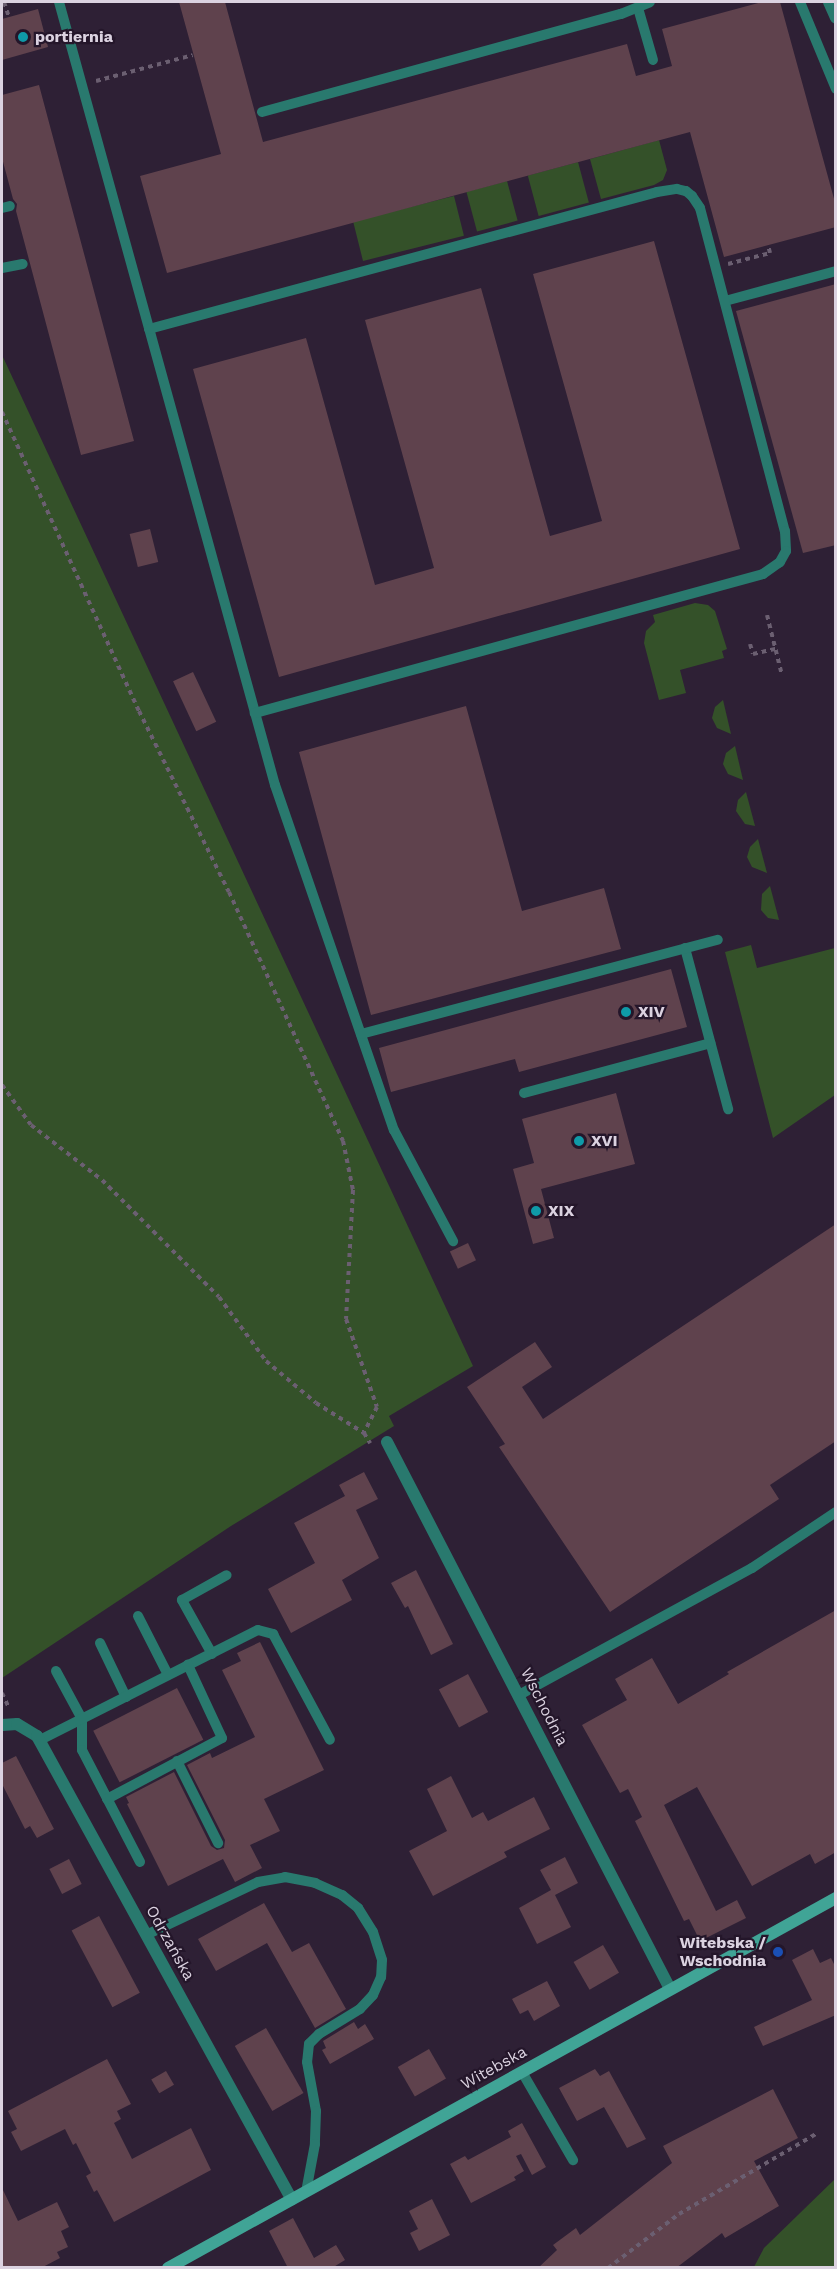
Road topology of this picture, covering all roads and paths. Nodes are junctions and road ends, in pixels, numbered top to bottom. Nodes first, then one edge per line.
1 (4, 2) edge
2 (59, 2) edge
3 (650, 2) edge
4 (800, 2) edge
5 (829, 2) edge
6 (638, 8) junction
7 (9, 17) dead end
8 (836, 18) edge
9 (193, 55) dead end
10 (652, 60) dead end
11 (81, 85) junction
12 (836, 88) edge
13 (262, 112) dead end
14 (768, 245) dead end
15 (23, 264) dead end
16 (716, 267) junction
17 (2, 268) edge
18 (836, 271) edge
19 (725, 301) junction
20 (149, 329) junction
21 (2, 412) edge
22 (767, 615) dead end
23 (750, 644) dead end
24 (776, 649) junction
25 (782, 675) dead end
26 (255, 713) junction
27 (718, 940) dead end
28 (685, 948) junction
29 (361, 1034) junction
30 (710, 1043) junction
31 (2, 1085) edge
32 (524, 1093) dead end
33 (728, 1109) dead end
34 (453, 1241) dead end
35 (364, 1433) junction
36 (387, 1442) dead end
37 (372, 1447) dead end
38 (836, 1512) edge
39 (227, 1575) dead end
40 (138, 1616) dead end
41 (100, 1643) dead end
42 (212, 1653) junction
43 (188, 1665) junction
44 (56, 1671) dead end
45 (168, 1676) junction
46 (519, 1695) junction
47 (126, 1697) junction
48 (82, 1719) junction
49 (2, 1725) edge
50 (40, 1740) junction
51 (330, 1740) dead end
52 (177, 1761) junction
53 (107, 1799) junction
54 (219, 1843) dead end
55 (140, 1862) dead end
56 (836, 1898) edge
57 (146, 1935) junction
58 (670, 1989) junction
59 (522, 2072) junction
60 (816, 2134) dead end
61 (573, 2160) dead end
62 (306, 2192) junction
63 (292, 2200) junction
64 (168, 2268) edge
65 (608, 2268) edge

1 - 7 path
2 - 11 lane
3 - 6 lane
4 - 12 lane
5 - 8 street
6 - 10 lane
6 - 13 lane
9 - 11 path
11 - 20 lane
14 - 16 path
15 - 17 lane
16 - 19 lane
16 - 20 lane
18 - 19 lane
19 - 26 lane
20 - 26 lane
21 - 35 path
22 - 24 path
23 - 24 path
24 - 25 path
26 - 29 lane
27 - 28 lane
28 - 29 lane
28 - 30 lane
29 - 34 lane
30 - 32 lane
30 - 33 lane
31 - 35 path
35 - 37 path
36 - 46 street, Wschodnia
38 - 46 lane
39 - 42 lane
40 - 45 lane
41 - 47 lane
42 - 43 lane
42 - 51 lane
43 - 45 lane
43 - 52 lane
44 - 48 lane
45 - 47 lane
46 - 58 street, Wschodnia
47 - 48 lane
48 - 50 lane
48 - 53 lane
49 - 50 street, Odrzańska
50 - 57 street, Odrzańska
52 - 53 lane
52 - 54 lane
53 - 55 lane
56 - 58 street, Witebska
57 - 62 lane
57 - 63 street, Odrzańska
58 - 59 street, Witebska
59 - 61 lane
59 - 62 street, Witebska
60 - 65 path
62 - 63 street, Witebska
63 - 64 street, Witebska

